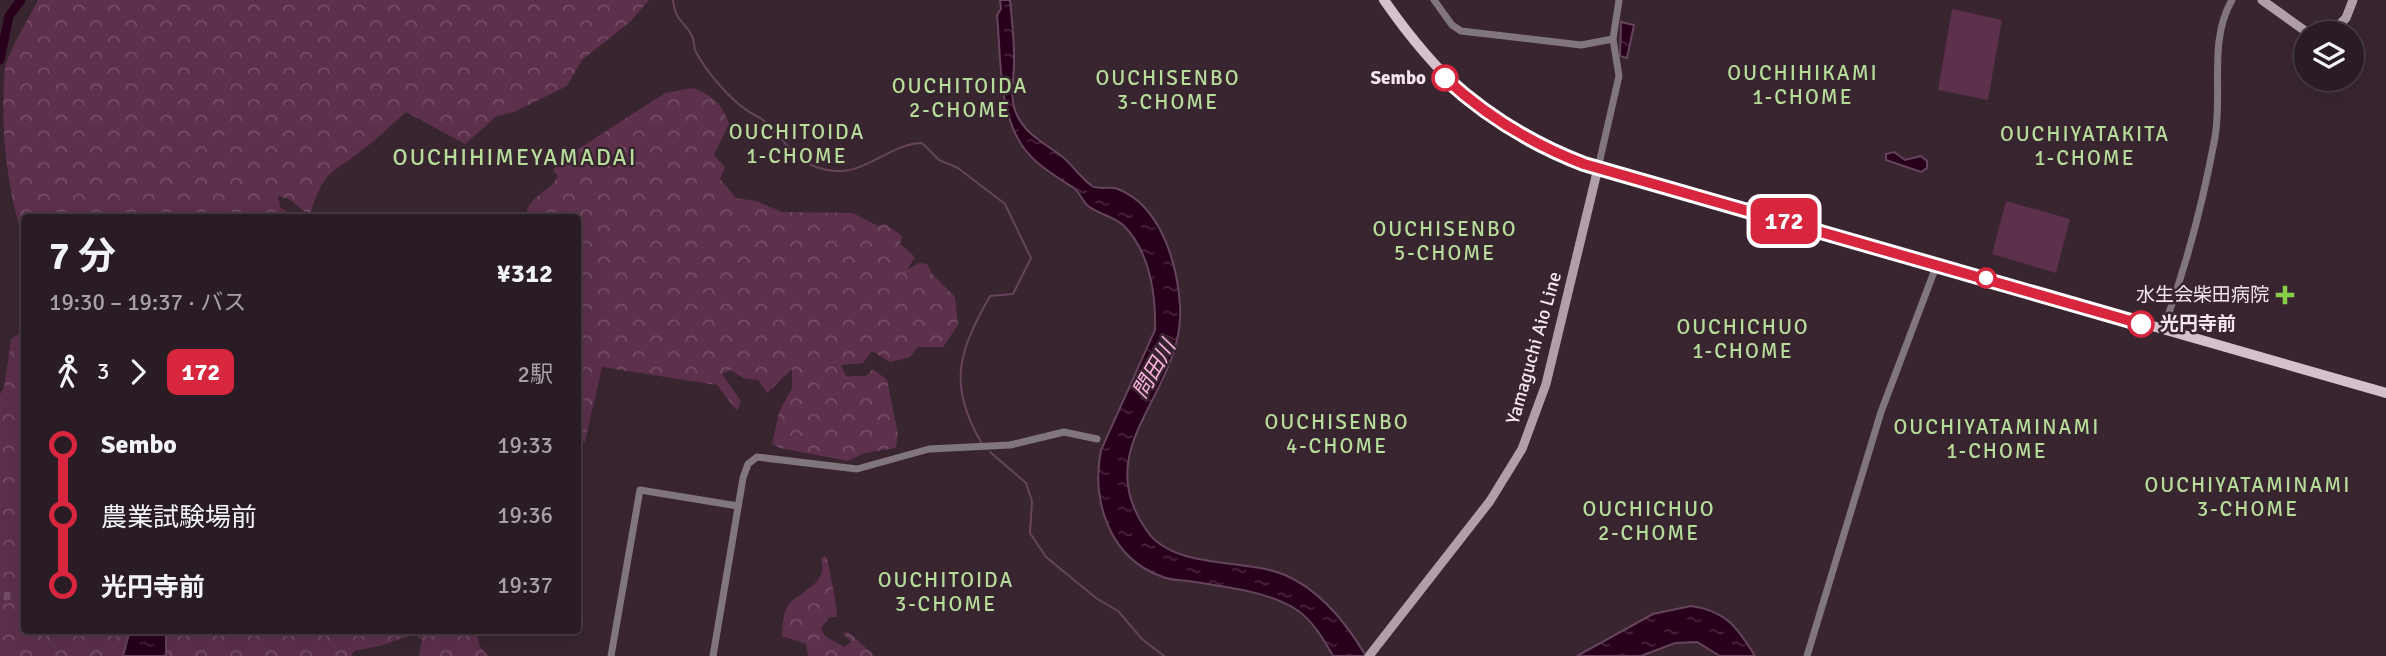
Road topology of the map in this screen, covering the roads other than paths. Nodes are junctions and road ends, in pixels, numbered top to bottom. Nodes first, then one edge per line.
1 (1434, 0) edge
2 (1619, 0) edge
3 (2232, 0) edge
4 (2262, 0) edge
5 (2353, 0) edge
6 (1388, 1) edge
7 (2343, 21) edge
8 (2294, 23) edge
9 (1613, 39) junction
10 (1598, 168) junction
11 (1937, 264) junction
12 (2163, 330) junction
13 (2386, 393) edge
14 (1097, 439) dead end
15 (738, 506) junction
16 (1369, 655) edge
17 (611, 656) edge
18 (713, 656) edge
19 (1807, 656) edge

1 - 9 street
2 - 9 street
3 - 12 street
4 - 8 main road
5 - 7 main road
6 - 10 main road
9 - 10 street
10 - 11 main road
10 - 16 main road, Yamaguchi Aio Line
11 - 12 main road
11 - 19 street
12 - 13 main road
14 - 15 street
15 - 17 street
15 - 18 street

